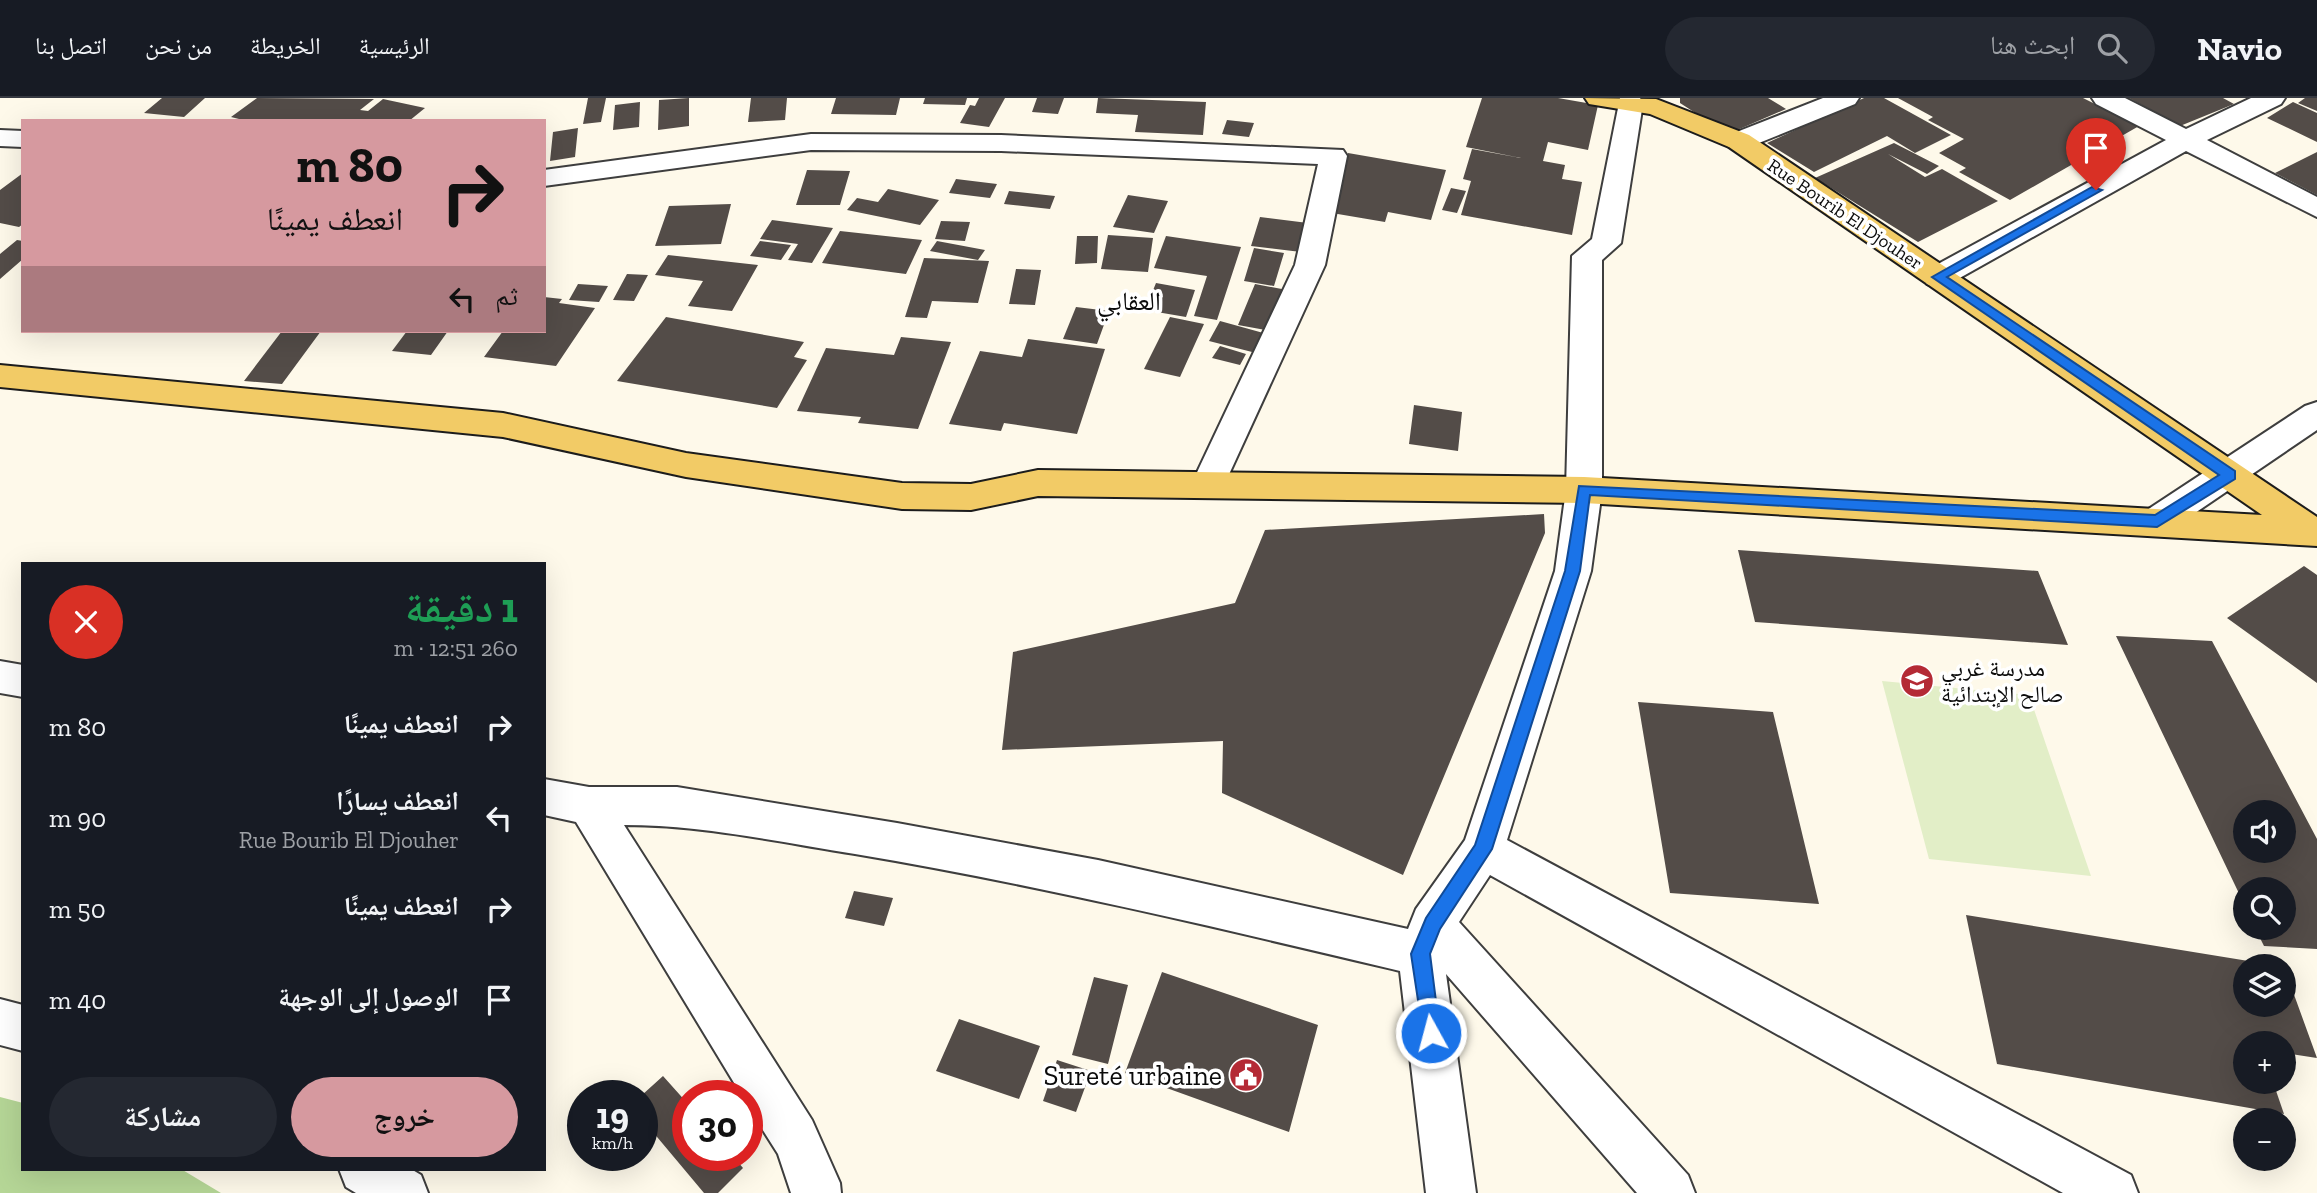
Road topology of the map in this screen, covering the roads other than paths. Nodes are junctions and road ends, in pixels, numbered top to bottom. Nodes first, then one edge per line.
1 (1598, 98) edge
2 (1846, 98) edge
3 (2105, 98) edge
4 (2272, 98) edge
5 (1630, 103) junction
6 (0, 138) edge
7 (21, 139) edge
8 (2186, 140) junction
9 (1739, 141) junction
10 (546, 178) edge
11 (2317, 208) edge
12 (1938, 277) junction
13 (0, 376) edge
14 (2317, 414) edge
15 (2230, 475) junction
16 (1208, 485) junction
17 (1584, 490) junction
18 (2157, 521) junction
19 (2315, 534) edge
20 (0, 677) edge
21 (21, 681) edge
22 (546, 797) edge
23 (589, 806) junction
24 (1483, 849) junction
25 (1427, 939) junction
26 (0, 1022) edge
27 (21, 1027) edge
28 (366, 1171) edge
29 (404, 1193) edge
30 (816, 1193) edge
31 (1451, 1193) edge
32 (1670, 1193) edge
33 (2113, 1193) edge

1 - 5 main road, Rue Bourib El Djouher
2 - 9 street
3 - 8 street
4 - 8 street
5 - 9 main road, Rue Bourib El Djouher
5 - 17 street
6 - 7 street
8 - 11 street
8 - 12 street
9 - 12 main road, Rue Bourib El Djouher
10 - 16 street
12 - 15 main road, Rue Bourib El Djouher
13 - 16 main road
14 - 15 street
15 - 18 street
15 - 19 main road, Rue Bourib El Djouher
16 - 17 main road
17 - 18 main road
17 - 24 street
18 - 19 main road
20 - 21 street
22 - 23 street
23 - 25 street
23 - 30 street
24 - 25 street
24 - 33 street
25 - 31 street
25 - 32 street
26 - 27 street
28 - 29 street

